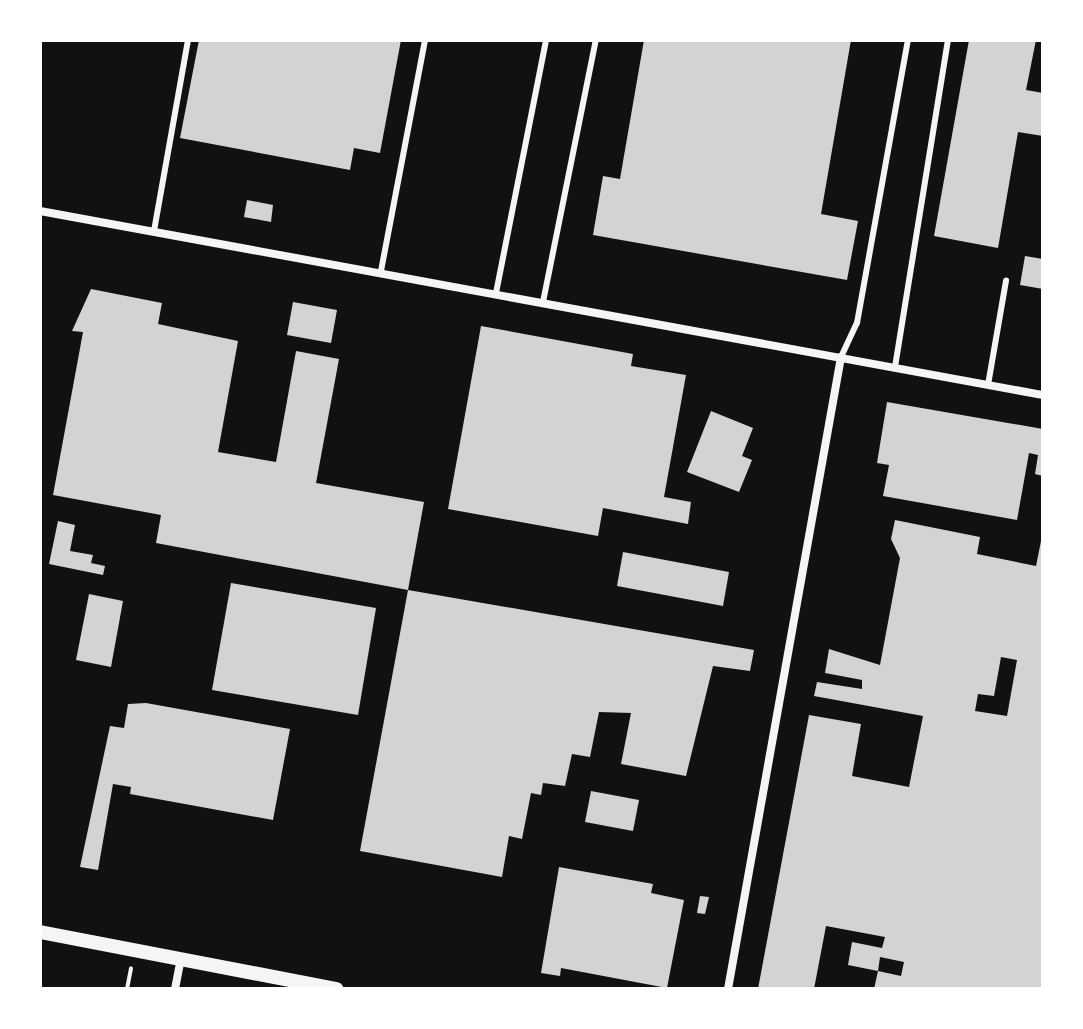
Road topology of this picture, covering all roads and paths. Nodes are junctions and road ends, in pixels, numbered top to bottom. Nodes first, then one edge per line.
1 (188, 40) edge
2 (425, 40) edge
3 (546, 40) edge
4 (596, 40) edge
5 (908, 40) edge
6 (948, 40) edge
7 (40, 211) edge
8 (154, 231) junction
9 (381, 271) junction
10 (1006, 281) dead end
11 (496, 293) junction
12 (543, 302) junction
13 (841, 357) junction
14 (895, 367) junction
15 (988, 385) junction
16 (1043, 395) edge
17 (40, 932) edge
18 (181, 959) junction
19 (175, 989) edge
20 (337, 989) edge
21 (728, 989) edge

1 - 8 lane
2 - 9 lane
3 - 11 lane
4 - 12 lane
5 - 13 lane
6 - 14 lane
7 - 8 street
8 - 9 street
9 - 11 street
10 - 15 lane
11 - 12 street
12 - 13 street
13 - 14 street
13 - 21 street
14 - 15 street
15 - 16 street
17 - 18 street
18 - 19 street
18 - 20 street

